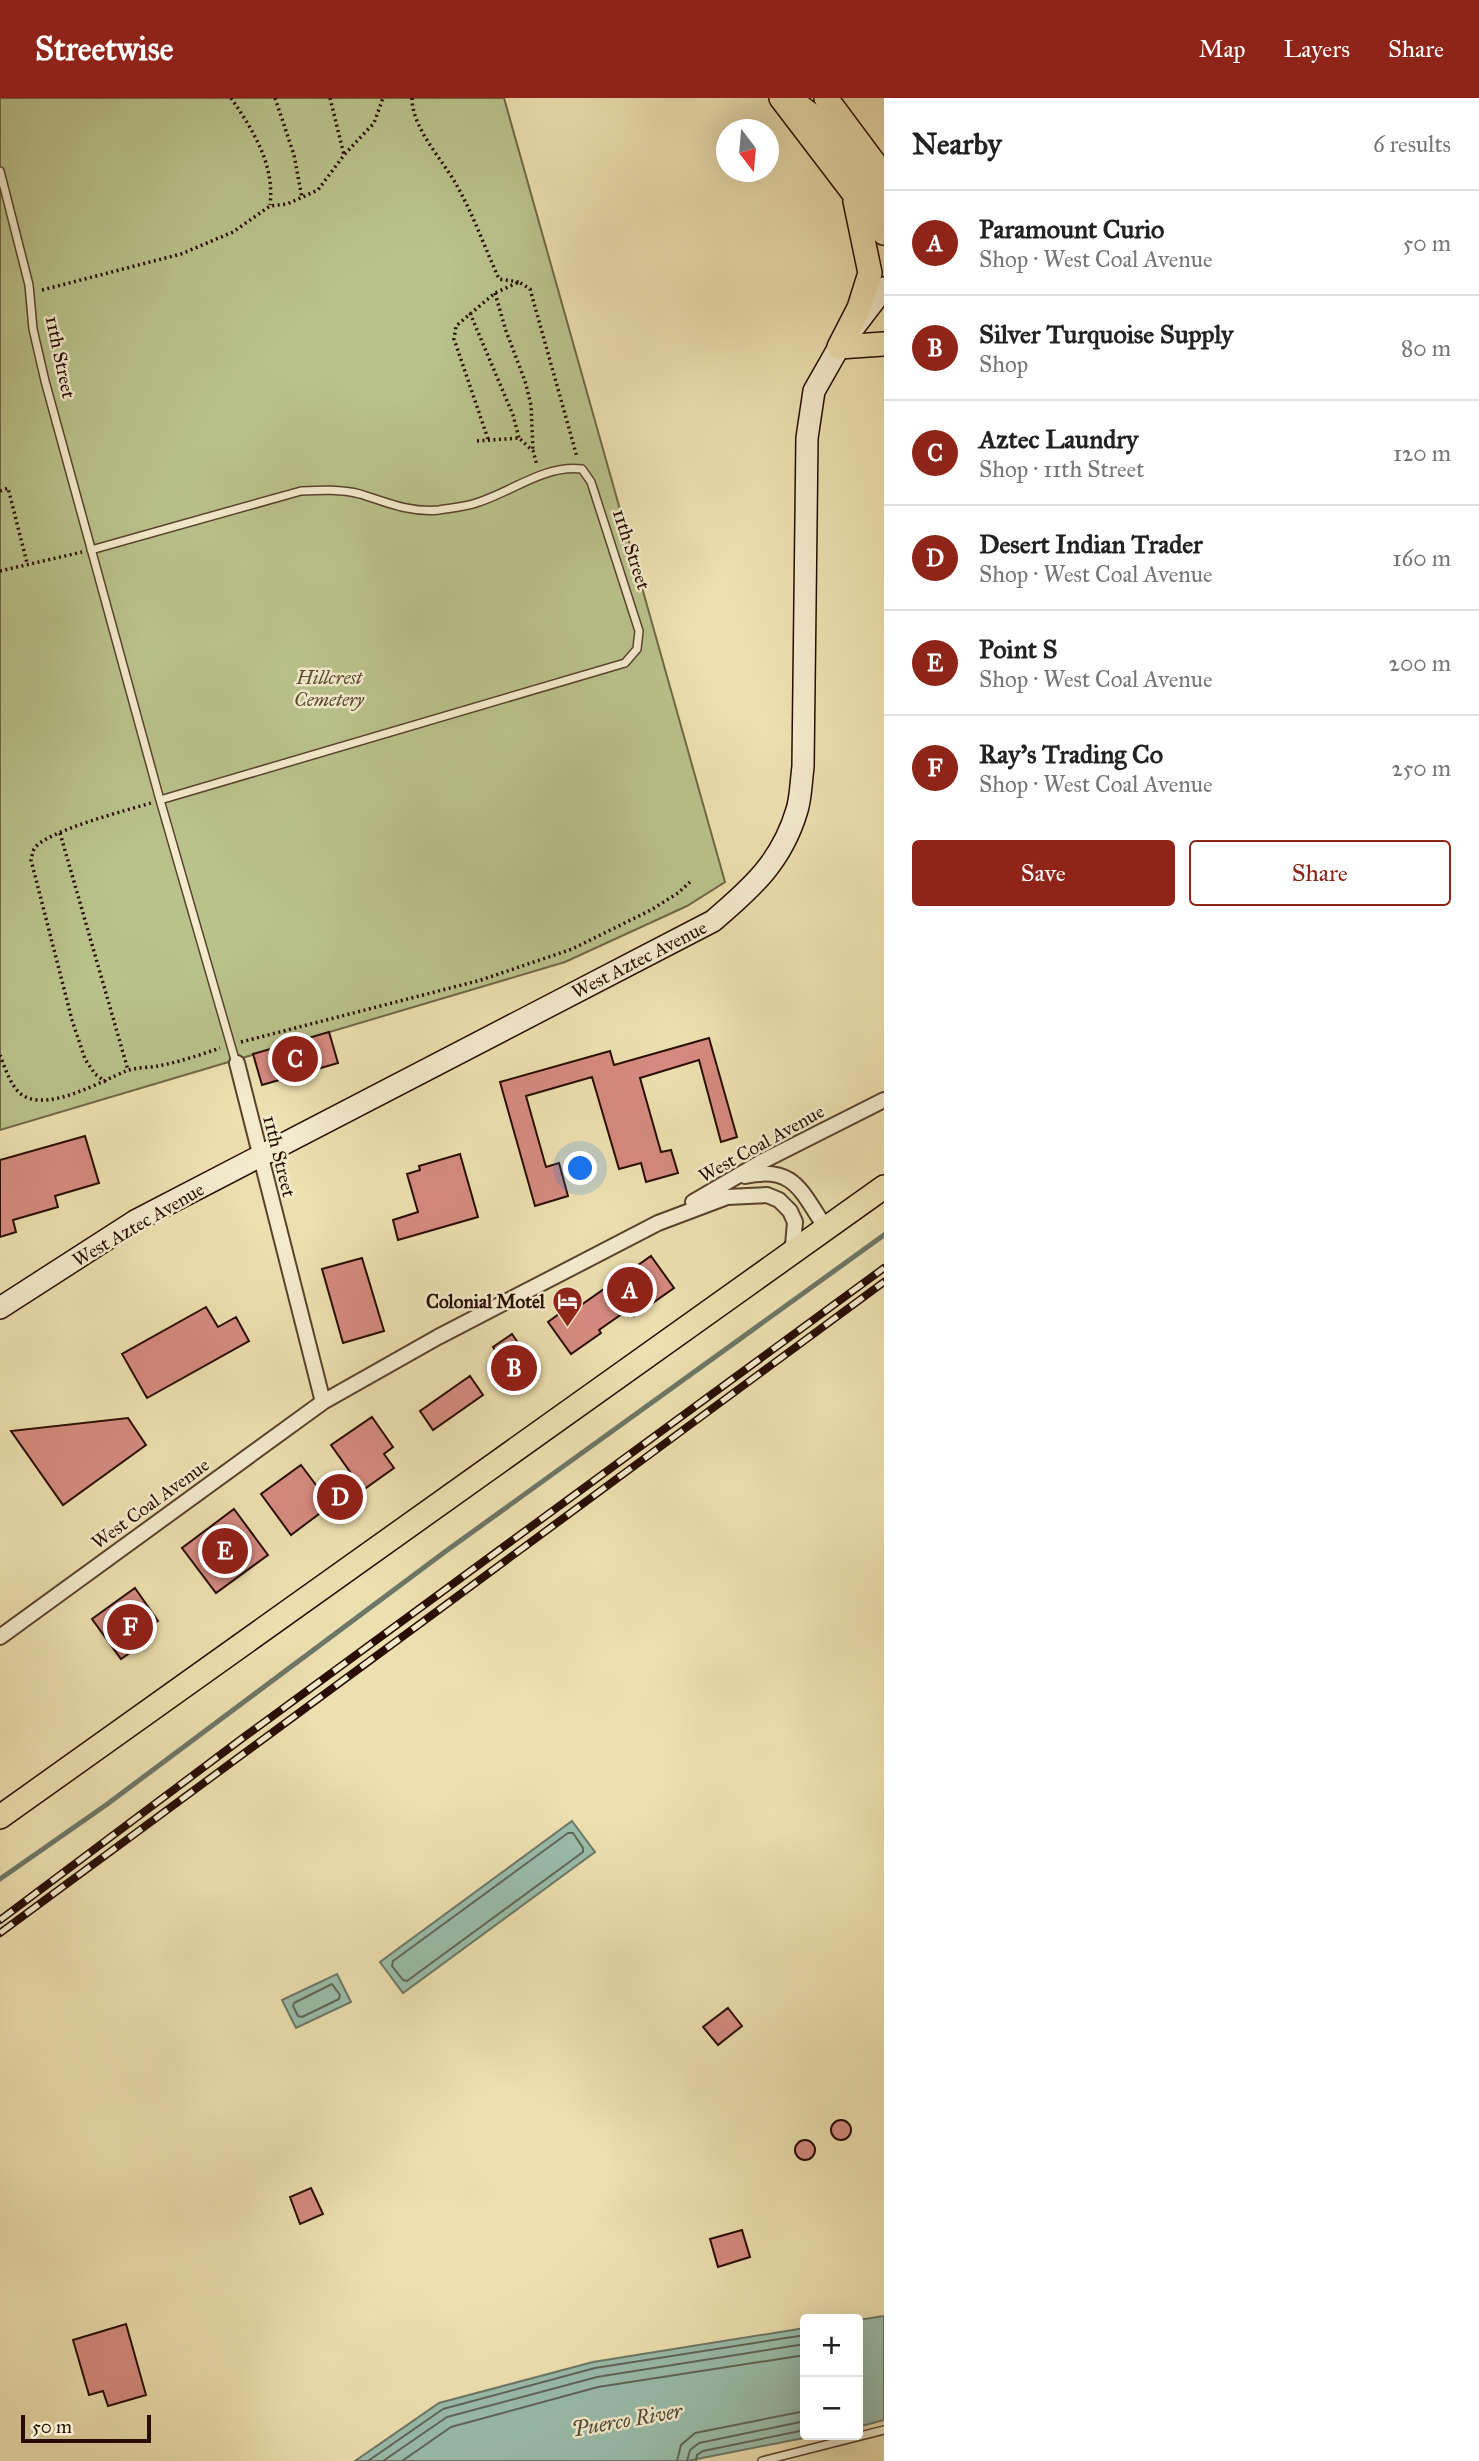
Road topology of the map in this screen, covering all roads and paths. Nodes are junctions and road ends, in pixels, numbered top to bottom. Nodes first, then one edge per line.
1 (231, 98) edge
2 (275, 98) edge
3 (330, 98) edge
4 (383, 98) edge
5 (412, 98) edge
6 (781, 98) edge
7 (789, 98) edge
8 (827, 100) edge
9 (344, 155) junction
10 (884, 163) edge
11 (0, 172) edge
12 (884, 176) edge
13 (854, 195) junction
14 (302, 198) junction
15 (270, 206) junction
16 (884, 206) edge
17 (884, 233) edge
18 (519, 282) junction
19 (884, 288) edge
20 (495, 293) junction
21 (30, 294) junction
22 (470, 313) junction
23 (884, 344) edge
24 (839, 347) junction
25 (519, 438) junction
26 (488, 439) junction
27 (477, 441) dead end
28 (533, 451) junction
29 (582, 469) junction
30 (540, 477) junction
31 (0, 491) edge
32 (91, 550) junction
33 (27, 564) junction
34 (0, 571) edge
35 (160, 800) junction
36 (60, 832) junction
37 (690, 882) dead end
38 (231, 1045) junction
39 (0, 1055) edge
40 (237, 1063) joint
41 (128, 1070) junction
42 (106, 1082) junction
43 (884, 1100) edge
44 (261, 1156) junction
45 (734, 1178) junction
46 (884, 1186) edge
47 (658, 1223) junction
48 (826, 1228) junction
49 (781, 1260) junction
50 (0, 1308) edge
51 (323, 1402) junction
52 (0, 1637) edge
53 (0, 1816) edge
54 (884, 2430) edge
55 (762, 2461) edge

1 - 15 path
2 - 14 path
3 - 9 path
4 - 9 path
5 - 18 path
6 - 13 main road
7 - 16 main road
8 - 10 main road
8 - 12 main road
9 - 14 path
11 - 21 lane, 11th Street
13 - 17 main road
13 - 24 main road
14 - 15 path
15 - 21 path
18 - 20 path
18 - 29 path
19 - 24 main road, West Aztec Avenue
20 - 22 path
20 - 28 path
21 - 32 lane, 11th Street
22 - 25 path
22 - 26 path
23 - 24 main road
24 - 44 main road, West Aztec Avenue
25 - 26 path
25 - 28 path
26 - 27 path
28 - 30 path
29 - 30 lane
29 - 35 lane, 11th Street
30 - 32 lane
31 - 33 path
32 - 33 path
32 - 35 lane, 11th Street
33 - 34 path
35 - 36 path
35 - 38 lane, 11th Street
36 - 41 path
36 - 42 path
37 - 38 path
38 - 40 lane, 11th Street
38 - 41 path
39 - 42 path
40 - 44 street, 11th Street
41 - 42 path
43 - 45 street, West Coal Avenue
44 - 50 main road, West Aztec Avenue
44 - 51 street, 11th Street
45 - 47 street, West Coal Avenue
45 - 48 street
46 - 48 main road
47 - 49 street
47 - 51 street, West Coal Avenue
48 - 49 main road
49 - 53 main road
51 - 52 street, West Coal Avenue
54 - 55 lane

